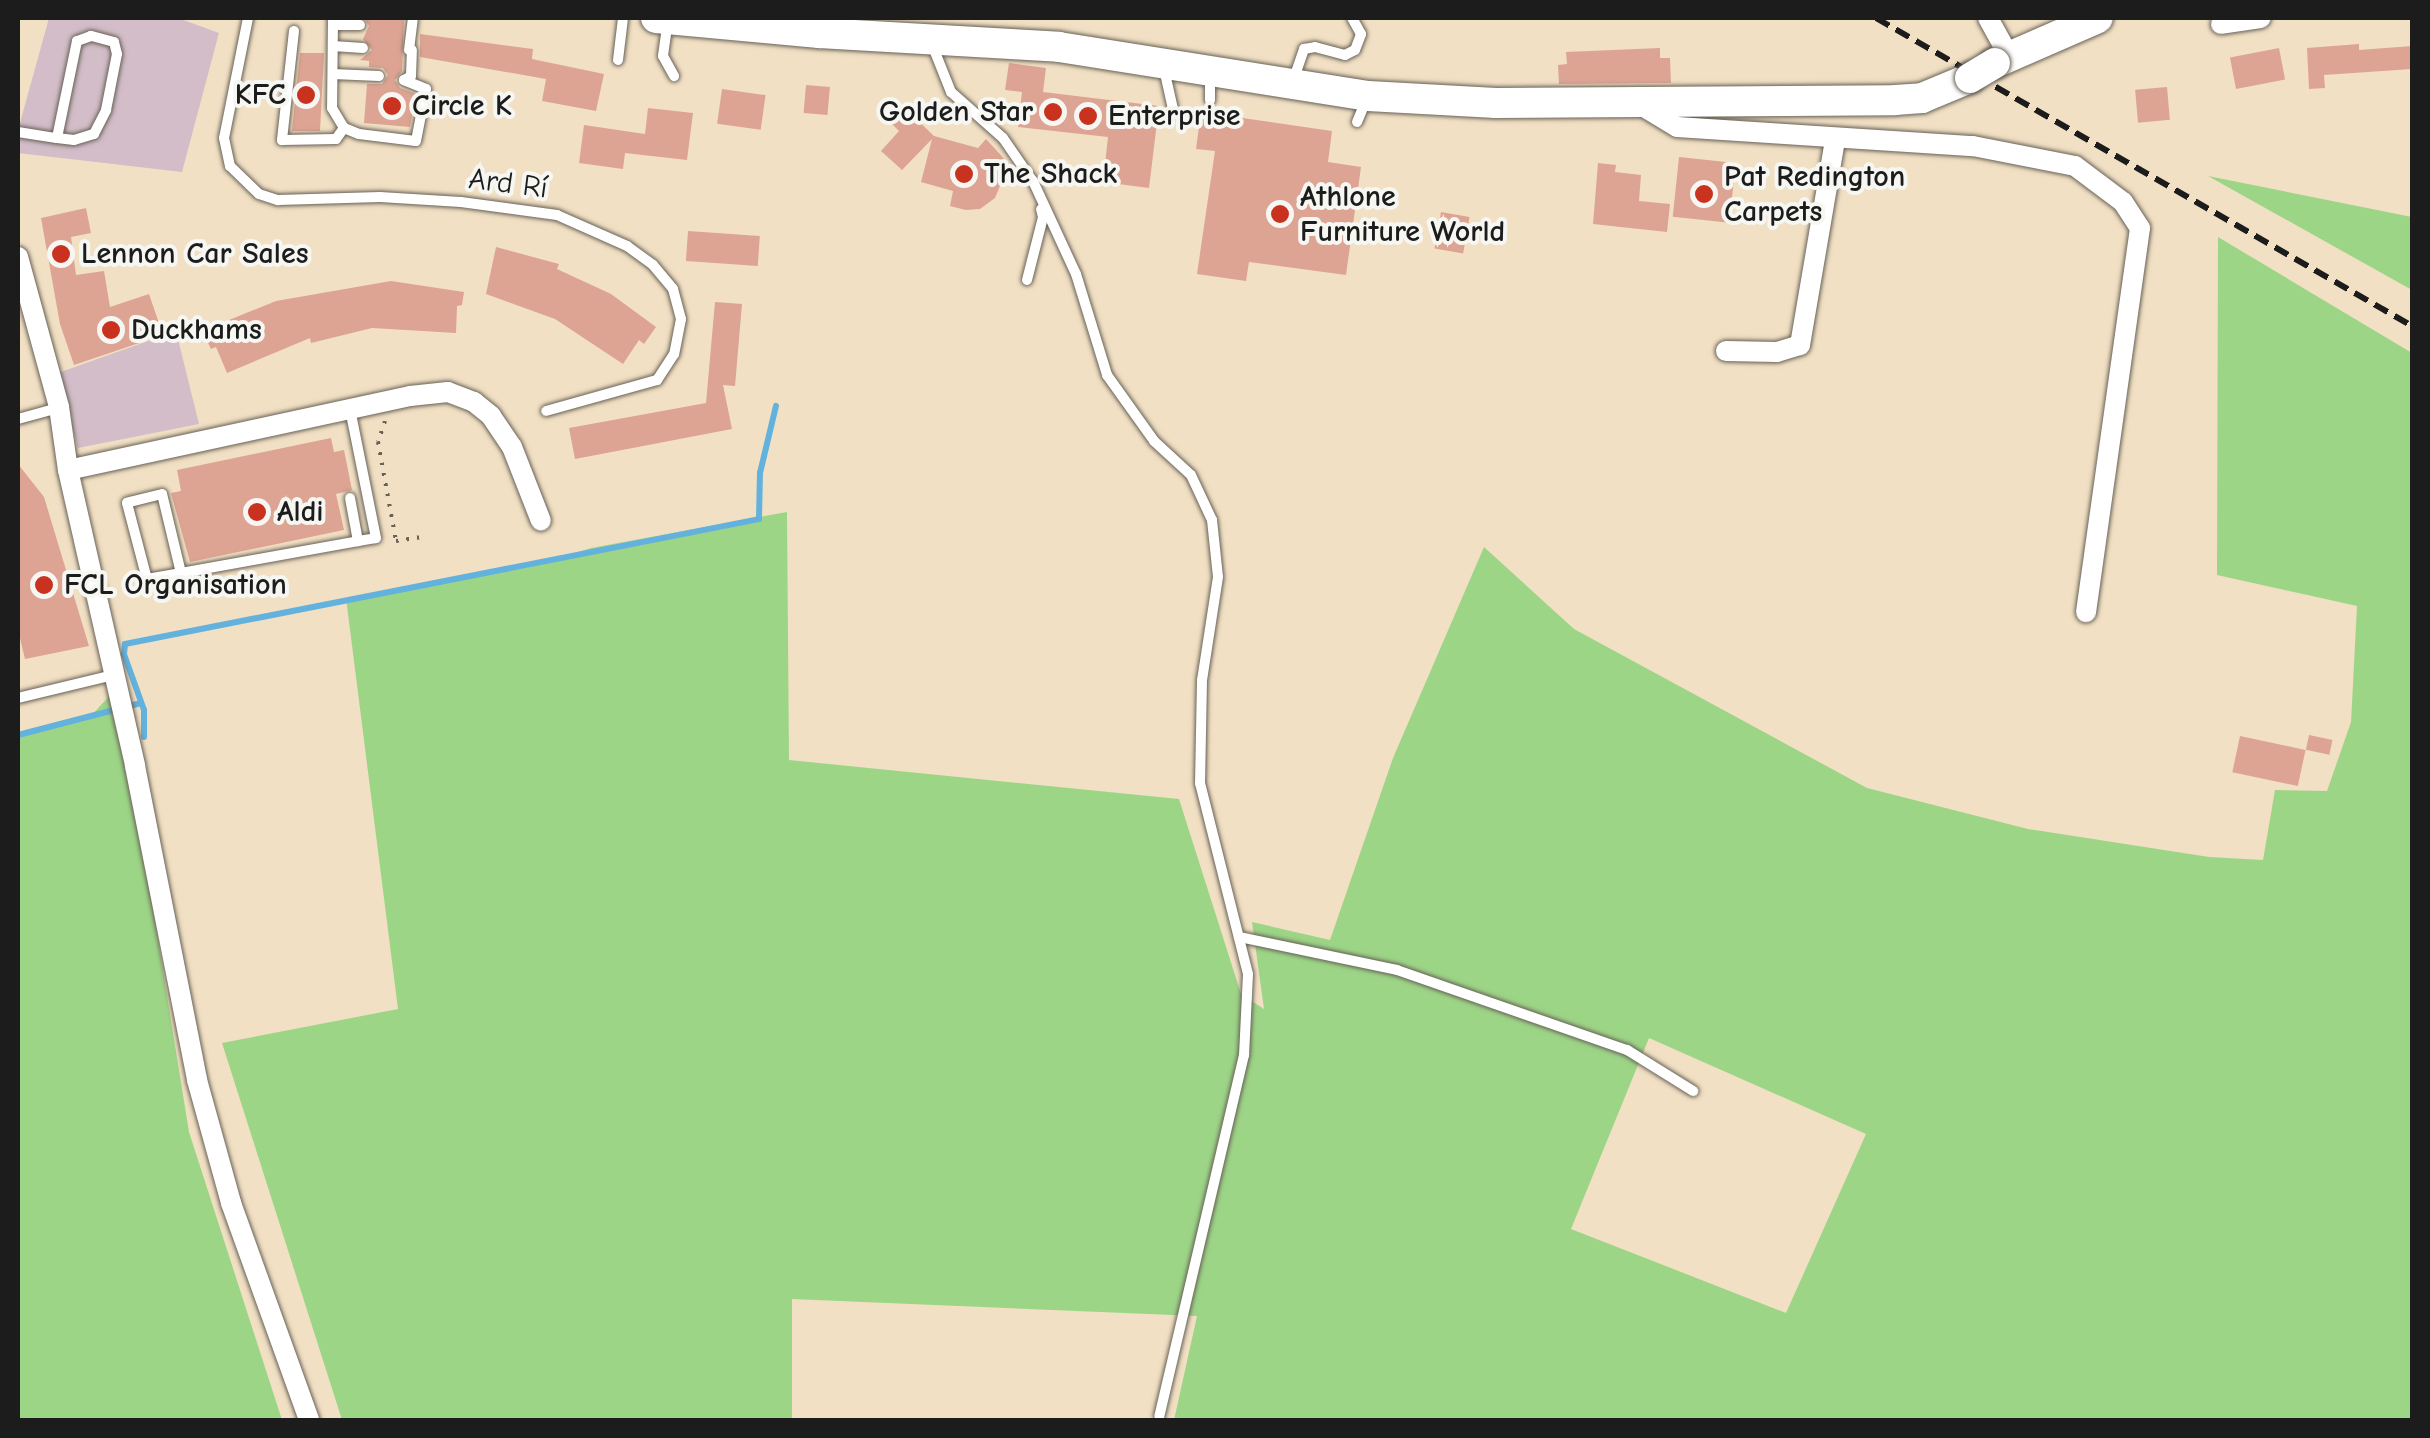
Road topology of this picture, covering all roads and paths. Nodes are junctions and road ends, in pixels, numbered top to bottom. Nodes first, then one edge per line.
1 (248, 18) edge
2 (413, 18) edge
3 (623, 18) edge
4 (663, 18) edge
5 (1352, 18) edge
6 (1988, 18) edge
7 (2098, 18) edge
8 (2261, 18) edge
9 (333, 21) edge
10 (2221, 24) dead end
11 (360, 25) dead end
12 (820, 25) edge
13 (294, 31) dead end
14 (924, 38) junction
15 (333, 46) junction
16 (362, 48) dead end
17 (618, 60) dead end
18 (1163, 64) junction
19 (1992, 66) junction
20 (334, 74) junction
21 (378, 76) dead end
22 (674, 76) dead end
23 (1292, 82) junction
24 (1637, 104) junction
25 (1173, 110) dead end
26 (344, 128) junction
27 (18, 132) edge
28 (57, 138) junction
29 (1835, 140) junction
30 (1033, 181) junction
31 (18, 257) edge
32 (1027, 280) dead end
33 (1726, 351) dead end
34 (59, 408) junction
35 (350, 408) junction
36 (546, 411) dead end
37 (388, 416) dead end
38 (18, 419) edge
39 (68, 470) junction
40 (350, 498) dead end
41 (541, 521) dead end
42 (428, 536) dead end
43 (358, 541) junction
44 (181, 573) junction
45 (2086, 612) dead end
46 (117, 685) junction
47 (18, 698) edge
48 (1239, 938) junction
49 (1693, 1091) dead end
50 (1160, 1416) dead end
51 (308, 1420) edge

1 - 36 lane, Ard Rí
2 - 26 lane
3 - 17 lane
4 - 12 main road
4 - 22 lane
5 - 23 lane
6 - 19 street
7 - 19 main road
8 - 10 street
9 - 11 lane
9 - 15 lane
12 - 14 main road
13 - 26 lane
14 - 18 main road
14 - 30 lane
15 - 16 lane
15 - 20 lane
18 - 23 main road
18 - 25 lane
19 - 24 main road
20 - 21 lane
20 - 26 lane
23 - 24 main road
24 - 29 street
27 - 28 lane
28 - 28 lane
29 - 33 street
29 - 45 street
30 - 32 lane
30 - 48 lane
31 - 34 street
34 - 38 lane
34 - 39 street
35 - 39 street
35 - 41 street
35 - 43 lane
37 - 42 path
39 - 46 street
40 - 43 lane
43 - 44 lane
44 - 44 lane
46 - 47 lane
46 - 51 street
48 - 49 lane
48 - 50 lane

